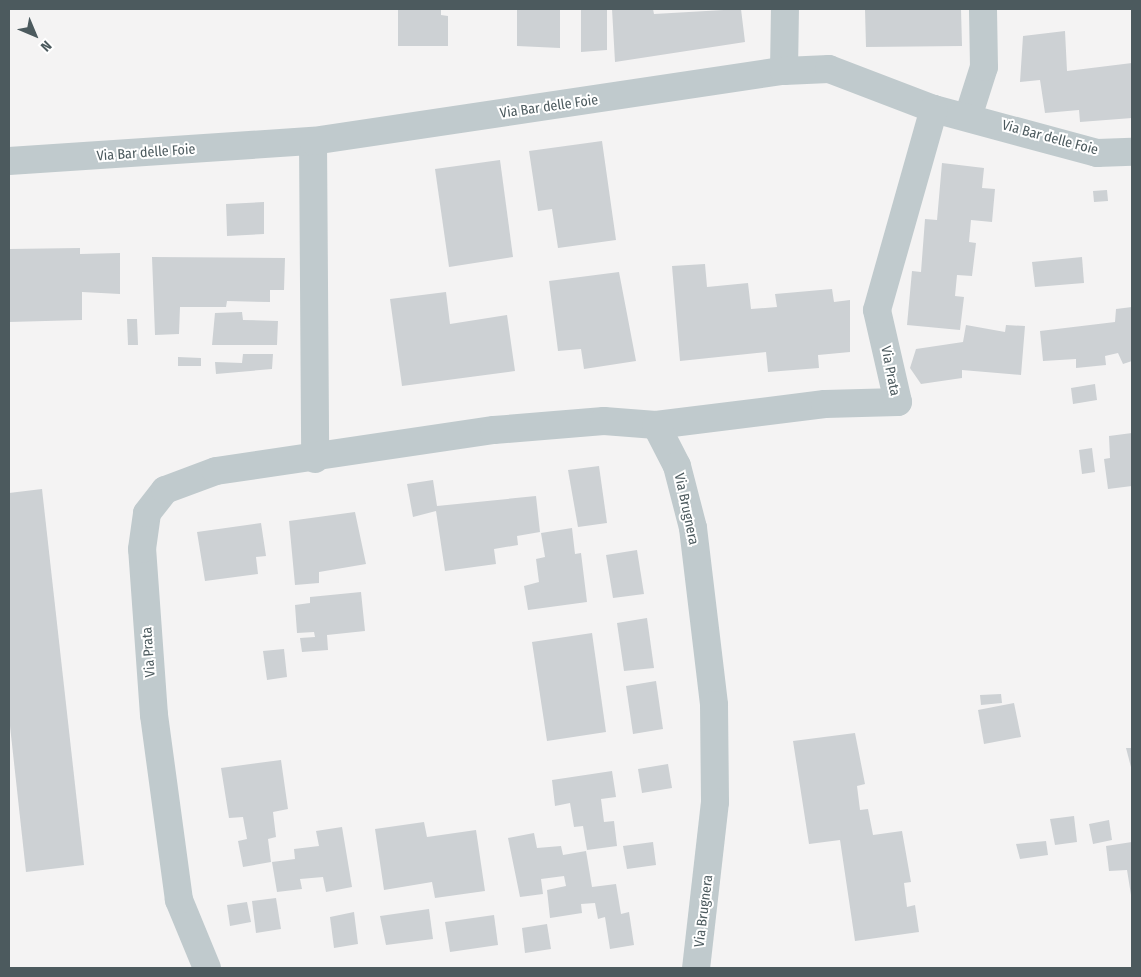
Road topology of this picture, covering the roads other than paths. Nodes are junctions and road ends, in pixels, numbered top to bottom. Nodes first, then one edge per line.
1 (785, 9) edge
2 (983, 9) edge
3 (784, 71) junction
4 (934, 109) junction
5 (968, 117) junction
6 (313, 141) junction
7 (1132, 152) edge
8 (9, 161) edge
9 (656, 425) junction
10 (315, 459) junction
11 (207, 968) edge
12 (696, 968) edge

1 - 3 street
2 - 5 street
3 - 4 street, Via Bar delle Foie
3 - 6 street, Via Bar delle Foie
4 - 5 street, Via Bar delle Foie
4 - 9 street, Via Prata
5 - 7 street, Via Bar delle Foie
6 - 8 street, Via Bar delle Foie
6 - 10 street
9 - 10 street
9 - 12 street, Via Brugnera
10 - 11 street, Via Prata

